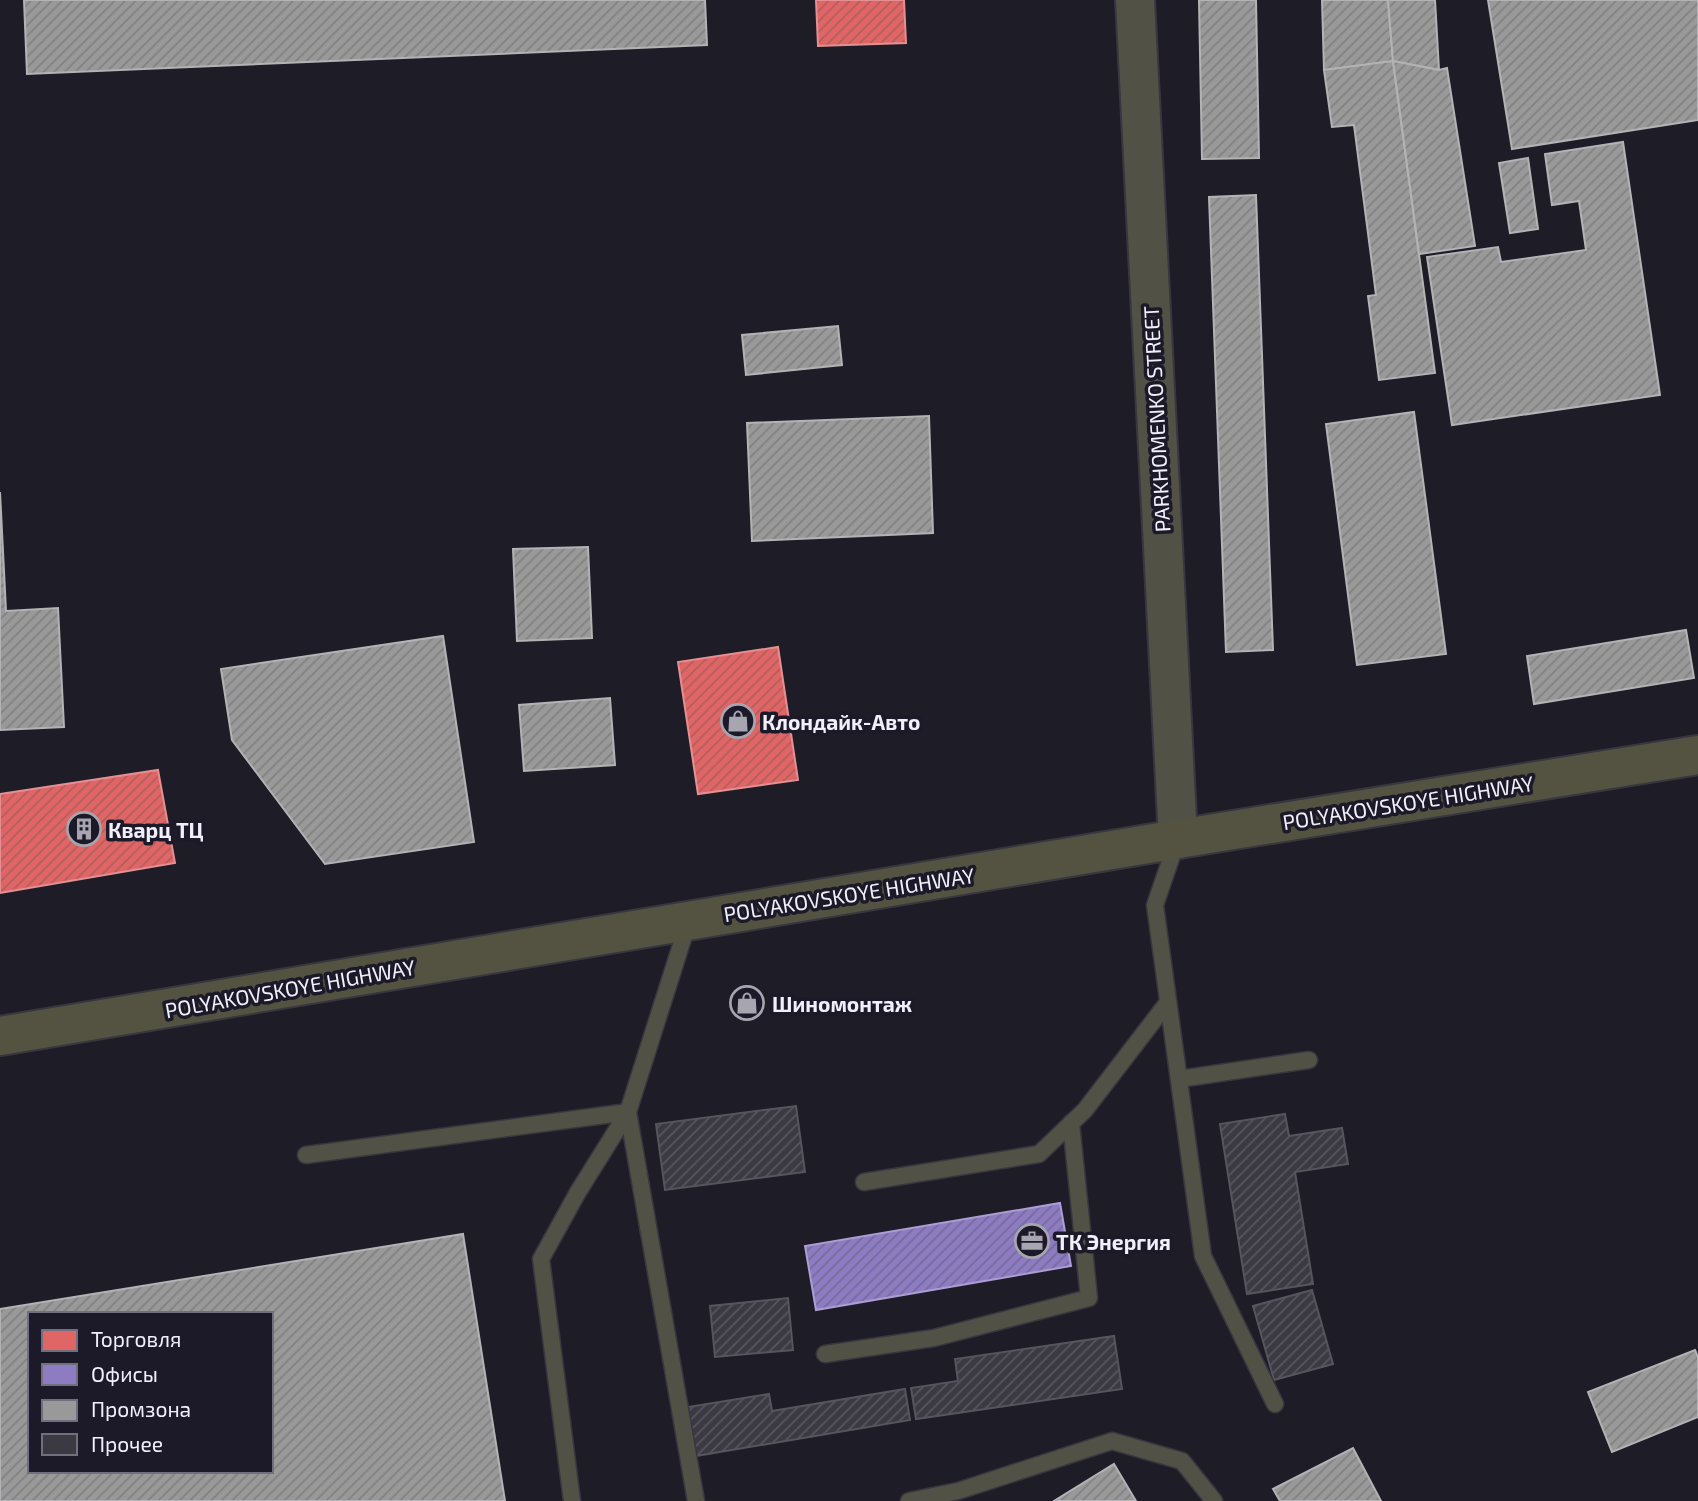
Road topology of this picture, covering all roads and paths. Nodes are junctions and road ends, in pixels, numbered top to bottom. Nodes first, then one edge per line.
1 (1135, 0) edge
2 (1698, 755) edge
3 (1178, 839) junction
4 (689, 921) junction
5 (1168, 1002) junction
6 (0, 1036) edge
7 (1309, 1059) dead end
8 (1179, 1079) junction
9 (628, 1112) junction
10 (1071, 1123) junction
11 (306, 1156) dead end
12 (864, 1182) dead end
13 (825, 1354) dead end
14 (1275, 1404) dead end
15 (572, 1501) edge
16 (696, 1501) edge
17 (909, 1501) edge
18 (1214, 1501) edge

1 - 3 street, PARKHOMENKO STREET
2 - 3 main road, POLYAKOVSKOYE HIGHWAY
3 - 4 main road, POLYAKOVSKOYE HIGHWAY
3 - 5 lane
4 - 6 main road, POLYAKOVSKOYE HIGHWAY
4 - 9 lane
5 - 8 lane
5 - 10 lane
7 - 8 lane
8 - 14 lane
9 - 11 lane
9 - 15 lane
9 - 16 lane
10 - 12 lane
10 - 13 lane
17 - 18 lane

